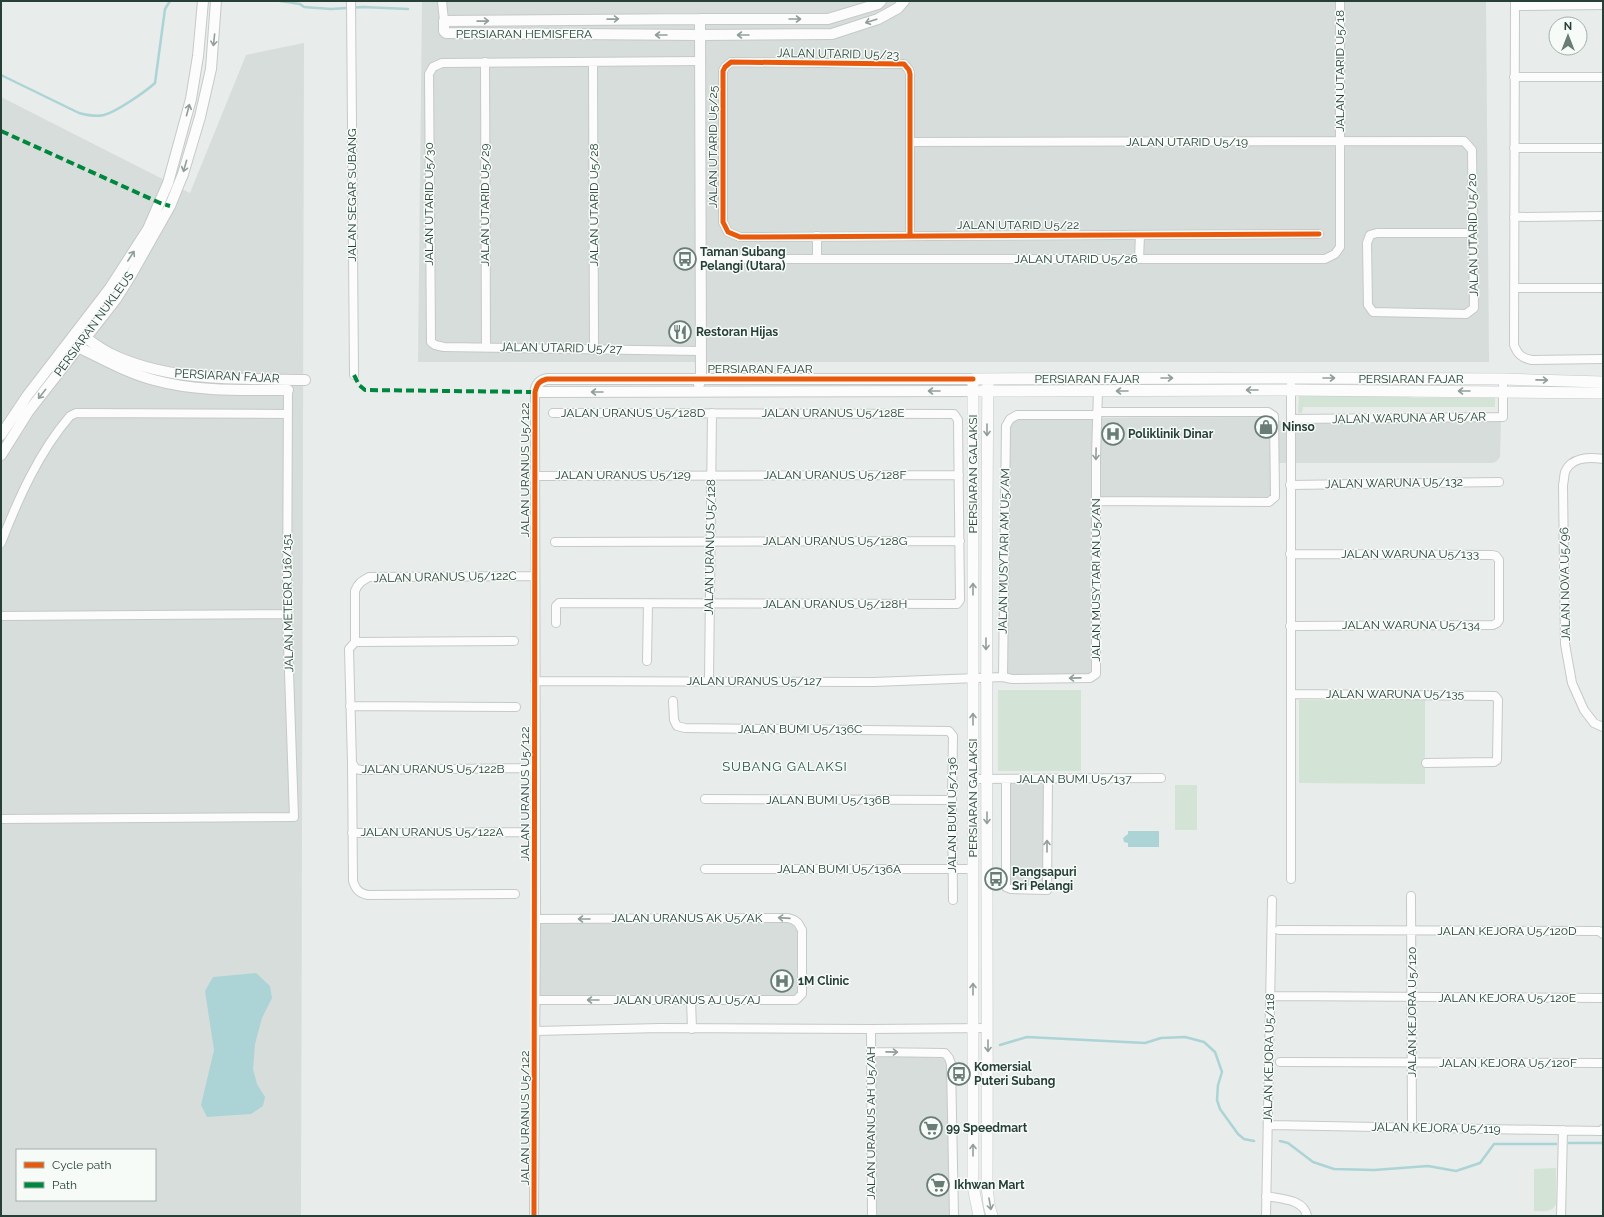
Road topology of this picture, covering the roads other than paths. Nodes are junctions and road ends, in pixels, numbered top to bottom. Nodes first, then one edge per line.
1 (203, 1) edge
2 (216, 1) edge
3 (351, 1) edge
4 (442, 1) edge
5 (881, 1) edge
6 (904, 1) edge
7 (1340, 1) edge
8 (1514, 3) edge
9 (1603, 5) edge
10 (700, 19) junction
11 (444, 21) junction
12 (700, 35) junction
13 (700, 61) junction
14 (485, 62) junction
15 (593, 62) junction
16 (723, 72) joint
17 (1514, 77) junction
18 (1603, 77) edge
19 (1464, 141) joint
20 (910, 142) junction
21 (1340, 142) junction
22 (1514, 148) junction
23 (1603, 148) edge
24 (1603, 216) edge
25 (1514, 217) junction
26 (723, 222) joint
27 (1473, 233) junction
28 (1319, 234) dead end
29 (1140, 235) junction
30 (817, 236) junction
31 (910, 236) junction
32 (701, 259) junction
33 (817, 259) junction
34 (1139, 259) junction
35 (1514, 288) junction
36 (1603, 288) edge
37 (430, 334) joint
38 (86, 338) junction
39 (486, 347) junction
40 (78, 348) junction
41 (594, 349) junction
42 (701, 351) junction
43 (1603, 359) edge
44 (354, 375) dead end
45 (701, 378) junction
46 (1290, 378) junction
47 (547, 379) joint
48 (973, 379) junction
49 (988, 379) junction
50 (1503, 379) junction
51 (304, 380) dead end
52 (1603, 382) edge
53 (288, 390) joint
54 (1291, 390) junction
55 (973, 391) junction
56 (988, 391) junction
57 (1098, 391) junction
58 (1503, 391) junction
59 (535, 392) junction
60 (616, 392) junction
61 (790, 392) junction
62 (1603, 393) edge
63 (553, 412) dead end
64 (712, 412) junction
65 (1097, 413) junction
66 (288, 414) junction
67 (1291, 418) junction
68 (1, 435) edge
69 (1, 455) edge
70 (1603, 459) edge
71 (711, 475) junction
72 (959, 475) junction
73 (534, 476) junction
74 (1499, 482) dead end
75 (1290, 485) junction
76 (1096, 501) junction
77 (710, 541) junction
78 (960, 541) junction
79 (556, 542) dead end
80 (1, 543) edge
81 (1290, 554) junction
82 (534, 576) junction
83 (357, 585) joint
84 (1499, 589) joint
85 (648, 604) junction
86 (710, 604) junction
87 (287, 614) junction
88 (1, 616) edge
89 (556, 623) dead end
90 (1290, 626) junction
91 (514, 641) dead end
92 (355, 642) junction
93 (647, 661) dead end
94 (973, 677) junction
95 (986, 677) junction
96 (1003, 677) junction
97 (535, 681) junction
98 (709, 681) junction
99 (1291, 694) junction
100 (673, 701) dead end
101 (350, 706) junction
102 (516, 706) dead end
103 (1603, 727) edge
104 (949, 731) joint
105 (1426, 763) dead end
106 (354, 766) junction
107 (535, 768) junction
108 (1162, 778) dead end
109 (974, 779) junction
110 (987, 779) junction
111 (1006, 779) junction
112 (1048, 779) junction
113 (705, 799) dead end
114 (952, 800) junction
115 (1, 819) edge
116 (535, 832) junction
117 (352, 833) junction
118 (705, 869) dead end
119 (952, 869) junction
120 (973, 869) junction
121 (1291, 878) dead end
122 (515, 894) dead end
123 (1411, 896) dead end
124 (953, 900) dead end
125 (1272, 900) dead end
126 (536, 919) junction
127 (1279, 930) dead end
128 (1411, 931) junction
129 (1603, 933) edge
130 (802, 960) joint
131 (1270, 996) junction
132 (1412, 997) junction
133 (1603, 998) edge
134 (536, 1000) junction
135 (692, 1000) junction
136 (973, 1028) junction
137 (988, 1028) junction
138 (692, 1029) junction
139 (871, 1029) junction
140 (536, 1031) junction
141 (871, 1052) junction
142 (1280, 1062) dead end
143 (1412, 1063) junction
144 (1603, 1063) edge
145 (1268, 1125) junction
146 (1412, 1127) junction
147 (1603, 1129) edge
148 (1563, 1130) junction
149 (1266, 1196) junction
150 (534, 1216) edge
151 (872, 1216) edge
152 (954, 1216) edge
153 (979, 1216) edge
154 (992, 1216) edge
155 (1266, 1216) edge
156 (1307, 1216) edge
157 (1561, 1216) edge

68 -> 1 street, PERSIARAN NUKLEUS
2 -> 38 street, PERSIARAN NUKLEUS
3 - 44 street, JALAN SEGAR SUBANG
4 - 11 street
10 -> 5 street, PERSIARAN HEMISFERA
6 -> 12 street, PERSIARAN HEMISFERA
7 - 21 street, JALAN UTARID U5/18
8 - 9 street
8 - 17 street
11 -> 10 street, PERSIARAN HEMISFERA
10 - 12 street
12 -> 11 street, PERSIARAN HEMISFERA
12 - 13 street
13 - 15 street
13 - 32 street
14 - 15 street
14 - 37 street, JALAN UTARID U5/30
14 - 39 street, JALAN UTARID U5/29
15 - 41 street, JALAN UTARID U5/28
16 - 20 street, JALAN UTARID U5/23
16 - 26 street, JALAN UTARID U5/25
17 - 18 street
17 - 22 street
19 - 21 street, JALAN UTARID U5/19
19 - 27 street, JALAN UTARID U5/20
20 - 21 street, JALAN UTARID U5/19
20 - 31 street, JALAN UTARID U5/23
21 - 34 street, JALAN UTARID U5/26
22 - 23 street
22 - 25 street
24 - 25 street
25 - 35 street
26 - 30 street, JALAN UTARID U5/22
27 - 27 street, JALAN UTARID U5/20
28 - 29 street, JALAN UTARID U5/22
29 - 31 street, JALAN UTARID U5/22
29 - 34 street
30 - 31 street, JALAN UTARID U5/22
30 - 33 street
32 - 33 street, JALAN UTARID U5/26
32 - 42 street
33 - 34 street, JALAN UTARID U5/26
35 - 36 street
35 - 43 street
37 - 39 street, JALAN UTARID U5/27
38 - 40 street, PERSIARAN NUKLEUS
38 - 51 street, PERSIARAN FAJAR
39 - 41 street, JALAN UTARID U5/27
40 - 53 street, PERSIARAN FAJAR
40 -> 69 street, PERSIARAN NUKLEUS
41 - 42 street, JALAN UTARID U5/27
42 - 45 street
45 - 47 street, PERSIARAN FAJAR
45 - 48 street, PERSIARAN FAJAR
45 - 60 street
45 - 61 street
49 -> 46 main road, PERSIARAN FAJAR
46 -> 50 main road, PERSIARAN FAJAR
46 - 54 street
47 - 59 street, JALAN URANUS U5/122
48 - 49 main road, PERSIARAN FAJAR
48 - 55 main road, PERSIARAN GALAKSI
49 - 56 main road, PERSIARAN GALAKSI
50 -> 52 main road, PERSIARAN FAJAR
50 - 58 street
53 - 66 street, JALAN METEOR U16/151
54 -> 57 main road, PERSIARAN FAJAR
58 -> 54 main road, PERSIARAN FAJAR
54 - 67 street
55 - 56 main road, PERSIARAN FAJAR
55 -> 61 street, PERSIARAN FAJAR
94 -> 55 main road, PERSIARAN GALAKSI
56 - 57 main road, PERSIARAN FAJAR
56 -> 95 main road, PERSIARAN GALAKSI
57 - 65 street, JALAN MUSYTARI AN U5/AN
58 - 62 main road, PERSIARAN FAJAR
58 - 67 street, JALAN WARUNA AR U5/AR
60 -> 59 street, PERSIARAN FAJAR
59 - 73 street, JALAN URANUS U5/122
60 - 61 street, PERSIARAN FAJAR
63 - 64 street, JALAN URANUS U5/128D
64 - 71 street, JALAN URANUS U5/128
64 - 72 street, JALAN URANUS U5/128E
65 -> 76 street, JALAN MUSYTARI AN U5/AN
65 - 76 street
65 - 96 street, JALAN MUSYTARI AM U5/AM
66 - 80 street
66 - 87 street, JALAN METEOR U16/151
67 - 75 street
70 - 103 street, JALAN NOVA U5/96
71 - 72 street, JALAN URANUS U5/128F
71 - 73 street, JALAN URANUS U5/129
71 - 77 street, JALAN URANUS U5/128
72 - 78 street
73 - 82 street, JALAN URANUS U5/122
74 - 75 street, JALAN WARUNA U5/132
75 - 81 street
76 -> 96 street, JALAN MUSYTARI AN U5/AN
77 - 78 street, JALAN URANUS U5/128G
77 - 79 street, JALAN URANUS U5/128G
77 - 86 street, JALAN URANUS U5/128
78 - 86 street, JALAN URANUS U5/128H
81 - 84 street, JALAN WARUNA U5/133
81 - 90 street
82 - 83 street, JALAN URANUS U5/122C
82 - 97 street, JALAN URANUS U5/122
83 - 92 street, JALAN URANUS U5/122A
84 - 90 street, JALAN WARUNA U5/134
85 - 86 street, JALAN URANUS U5/128H
85 - 89 street, JALAN URANUS U5/128H
85 - 93 street
86 - 98 street, JALAN URANUS U5/128
87 - 88 street
87 - 115 street, JALAN METEOR U16/151
90 - 99 street
91 - 92 street
92 - 101 street, JALAN URANUS U5/122A
94 - 95 street, JALAN URANUS U5/127
94 - 98 street, JALAN URANUS U5/127
109 -> 94 main road, PERSIARAN GALAKSI
95 - 96 street
95 - 110 main road, PERSIARAN GALAKSI
97 - 98 street, JALAN URANUS U5/127
97 - 107 street, JALAN URANUS U5/122
99 - 105 street, JALAN WARUNA U5/135
99 - 121 street
100 - 104 street, JALAN BUMI U5/136C
101 - 102 street
101 - 106 street, JALAN URANUS U5/122A
104 - 114 street, JALAN BUMI U5/136
106 - 107 street, JALAN URANUS U5/122B
106 - 117 street, JALAN URANUS U5/122A
107 - 116 street, JALAN URANUS U5/122
108 - 112 street, JALAN BUMI U5/137
109 - 110 street, JALAN BUMI U5/137
109 - 120 main road, PERSIARAN GALAKSI
110 - 111 street, JALAN BUMI U5/137
110 -> 137 main road, PERSIARAN GALAKSI
111 - 112 street, JALAN BUMI U5/137
111 -> 112 street
113 - 114 street, JALAN BUMI U5/136B
114 - 119 street, JALAN BUMI U5/136
116 - 117 street, JALAN URANUS U5/122A
116 - 126 street, JALAN URANUS U5/122
117 - 122 street, JALAN URANUS U5/122A
118 - 119 street, JALAN BUMI U5/136A
119 - 120 street, JALAN BUMI U5/136A
119 - 124 street, JALAN BUMI U5/136
136 -> 120 main road, PERSIARAN GALAKSI
123 - 128 street, JALAN KEJORA U5/120
125 - 131 street, JALAN KEJORA U5/118
130 -> 126 street, JALAN URANUS AK U5/AK
126 - 134 street, JALAN URANUS U5/122
127 - 128 street, JALAN KEJORA U5/120D
128 - 129 street, JALAN KEJORA U5/120D
128 - 132 street, JALAN KEJORA U5/120
130 - 135 street, JALAN URANUS AJ U5/AJ
131 - 132 street, JALAN KEJORA U5/120E
131 - 145 street, JALAN KEJORA U5/118
132 - 133 street, JALAN KEJORA U5/120E
132 - 143 street, JALAN KEJORA U5/120
135 -> 134 street, JALAN URANUS AJ U5/AJ
134 - 140 street, JALAN URANUS U5/122
135 - 138 street
136 - 137 street
136 - 139 street
153 -> 136 main road, PERSIARAN GALAKSI
137 -> 154 main road, PERSIARAN GALAKSI
138 - 139 street
138 - 140 street
139 - 141 street, JALAN URANUS AH U5/AH
140 - 150 street, JALAN URANUS U5/122
141 - 151 street, JALAN URANUS AH U5/AH
141 -> 152 street
142 - 143 street, JALAN KEJORA U5/120F
143 - 144 street, JALAN KEJORA U5/120F
143 - 146 street, JALAN KEJORA U5/120
145 - 146 street, JALAN KEJORA U5/119
145 - 149 street, JALAN KEJORA U5/118
146 - 148 street, JALAN KEJORA U5/119
147 - 148 street, JALAN KEJORA U5/119
148 - 157 street
149 - 155 street, JALAN KEJORA U5/118
149 - 156 street

